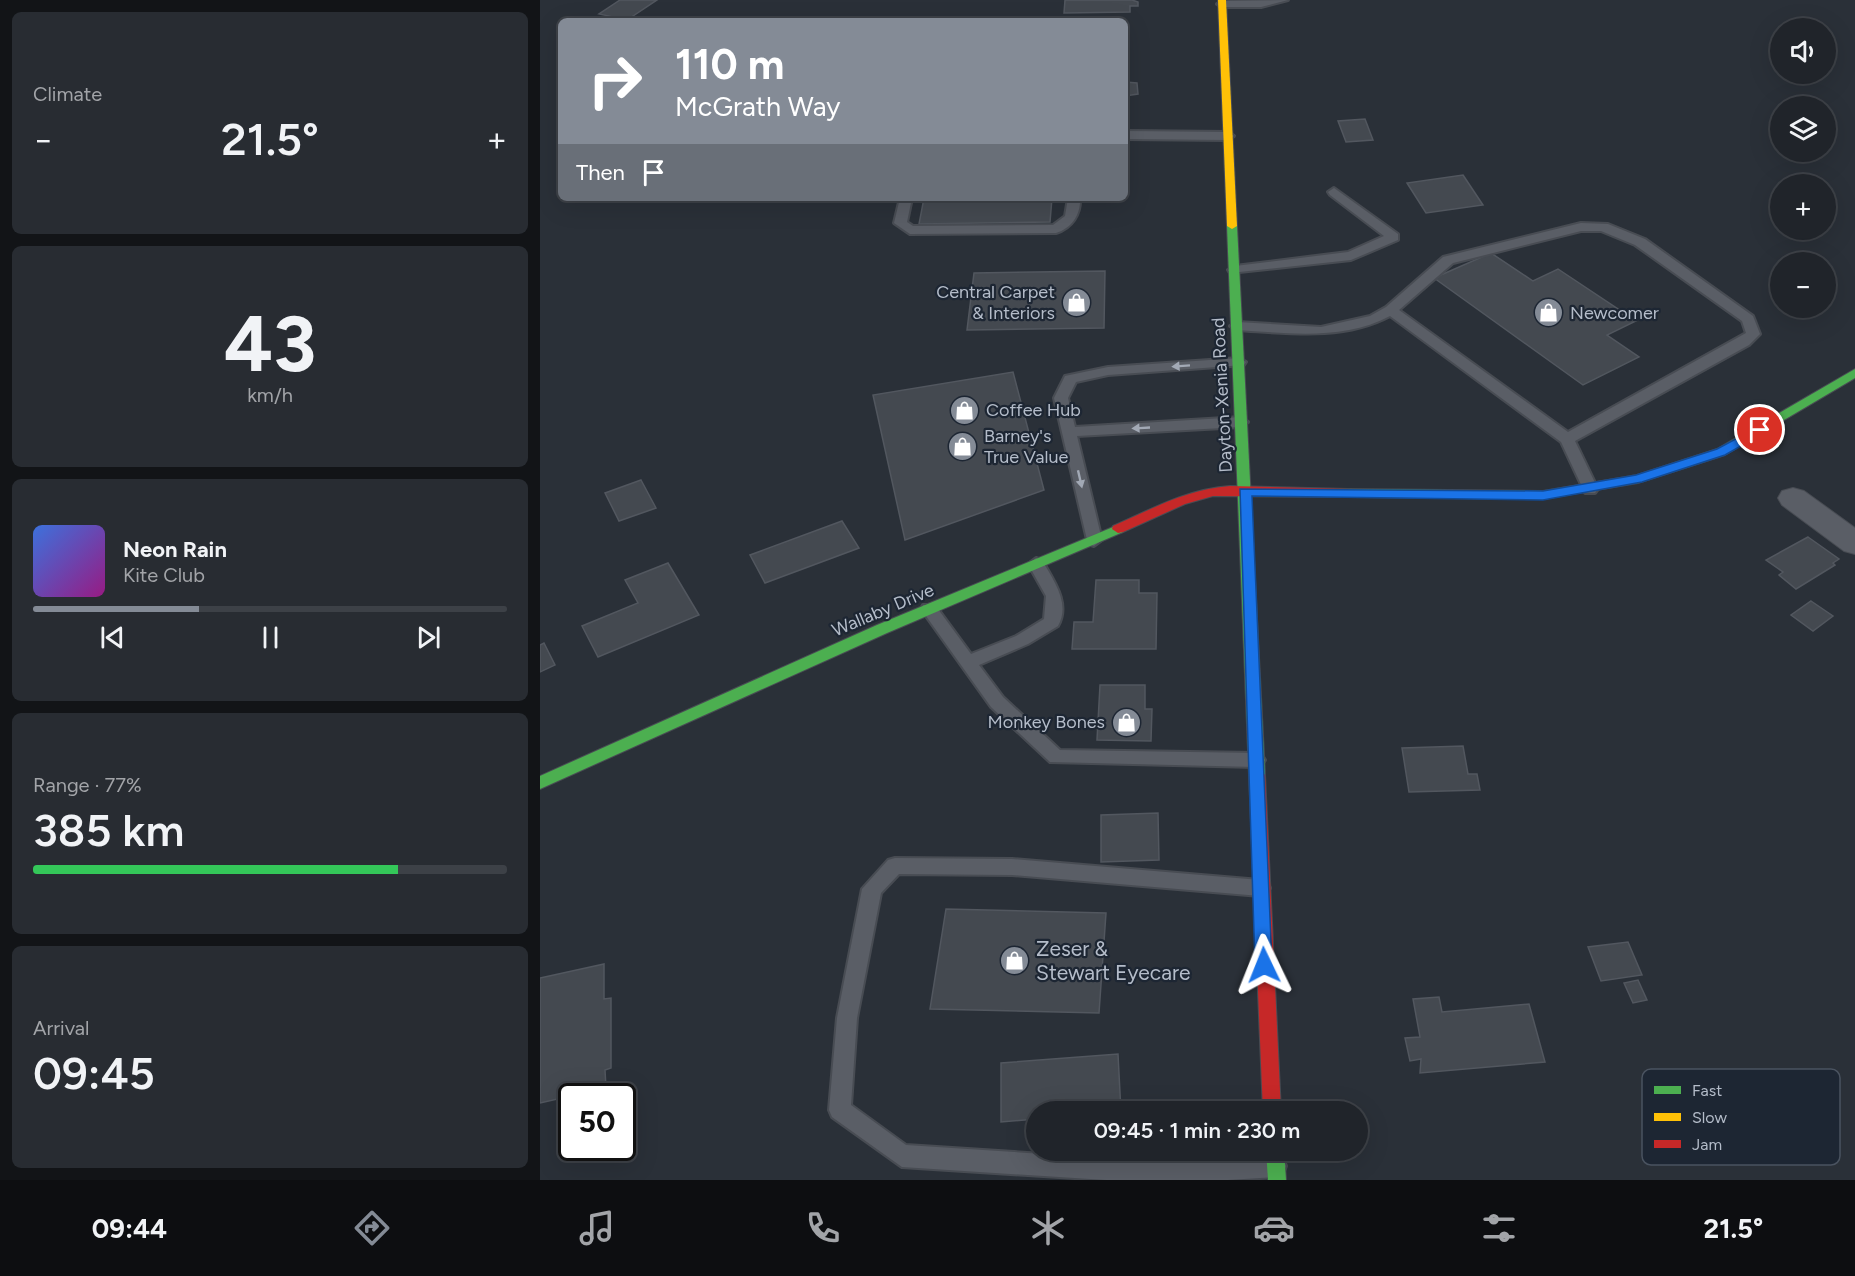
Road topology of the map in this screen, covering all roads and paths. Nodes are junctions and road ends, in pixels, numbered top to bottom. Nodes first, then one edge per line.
1 (1283, 0) edge
2 (1222, 2) edge
3 (1128, 135) edge
4 (1228, 136) junction
5 (1334, 192) dead end
6 (905, 201) edge
7 (1074, 201) edge
8 (1235, 270) junction
9 (1391, 310) junction
10 (1237, 326) junction
11 (1239, 362) junction
12 (1855, 373) edge
13 (1241, 422) junction
14 (1069, 432) junction
15 (1568, 439) junction
16 (1590, 489) junction
17 (1245, 492) junction
18 (1793, 498) dead end
19 (1094, 540) junction
20 (1855, 543) edge
21 (1036, 564) junction
22 (929, 609) junction
23 (968, 662) junction
24 (1256, 760) junction
25 (540, 783) edge
26 (1260, 888) junction
27 (1271, 1101) edge
28 (1276, 1165) edge
29 (1167, 1177) edge

1 - 2 lane
2 - 4 main road, Dayton-Xenia Road
3 - 4 lane
4 - 8 main road, Dayton-Xenia Road
5 - 8 lane
6 - 7 lane
8 - 10 main road, Dayton-Xenia Road
9 - 10 lane
9 - 15 lane
9 - 15 lane
10 - 11 main road, Dayton-Xenia Road
11 - 13 main road, Dayton-Xenia Road
11 -> 14 lane
12 - 16 main road, Wallaby Drive
13 -> 14 lane
13 - 17 main road, Dayton-Xenia Road
14 -> 19 lane
15 - 16 lane
16 - 17 main road, Wallaby Drive
17 - 19 main road, Wallaby Drive
17 - 24 main road, Dayton-Xenia Road
18 - 20 street
19 - 21 main road, Wallaby Drive
21 - 22 main road, Wallaby Drive
21 - 23 lane
22 - 23 lane
22 - 25 main road, Wallaby Drive
23 - 24 lane
24 - 26 main road, Dayton-Xenia Road
26 - 27 main road, Dayton-Xenia Road
26 - 29 lane
28 - 29 lane

